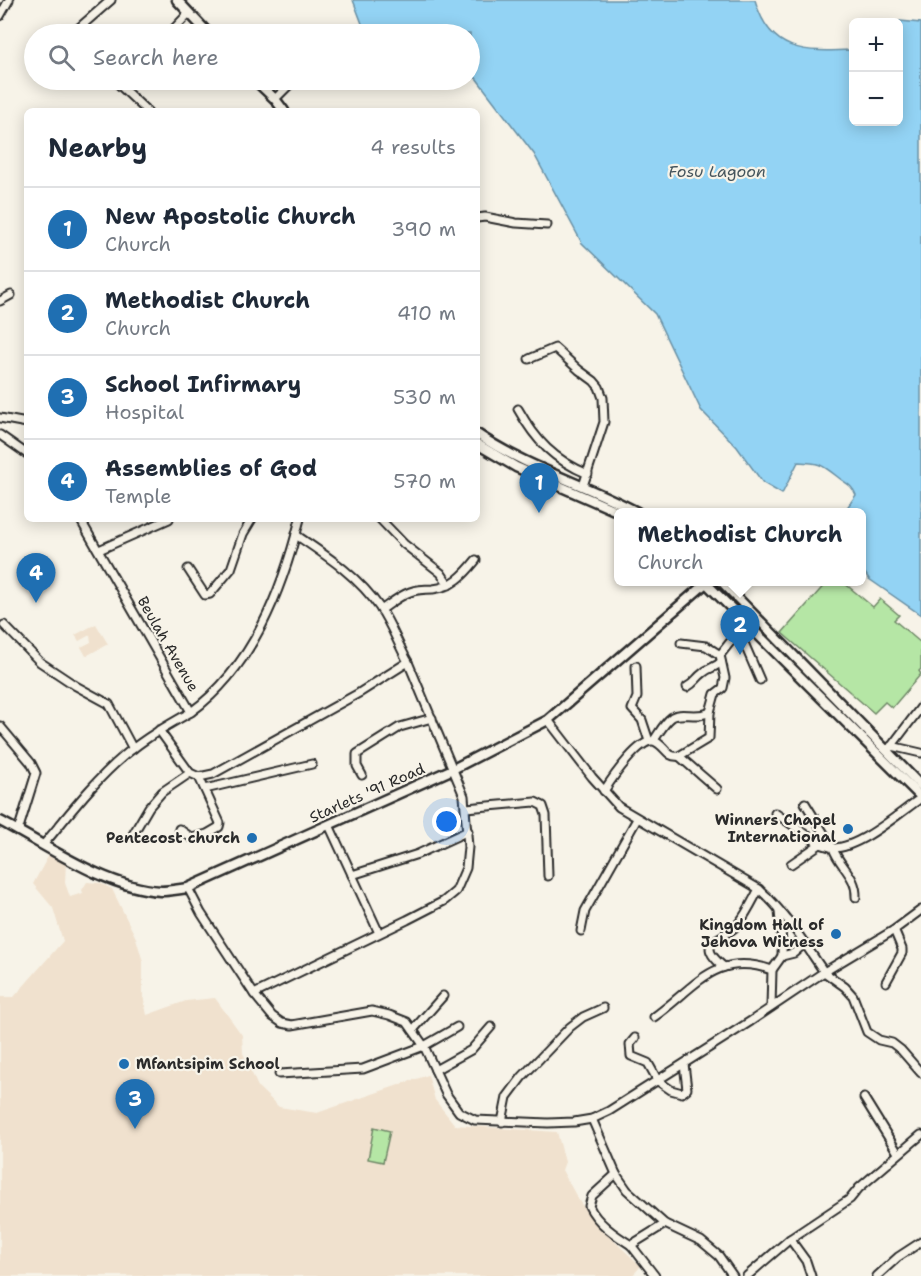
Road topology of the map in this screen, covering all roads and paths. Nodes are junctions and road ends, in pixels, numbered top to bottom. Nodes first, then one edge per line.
1 (9, 0) edge
2 (111, 0) edge
3 (177, 0) edge
4 (188, 14) junction
5 (0, 16) edge
6 (83, 24) edge
7 (178, 24) edge
8 (198, 24) edge
9 (124, 90) edge
10 (266, 90) edge
11 (284, 90) edge
12 (275, 99) junction
13 (144, 108) edge
14 (282, 108) edge
15 (480, 218) edge
16 (546, 225) dead end
17 (11, 295) dead end
18 (0, 301) edge
19 (529, 359) dead end
20 (518, 409) dead end
21 (0, 418) edge
22 (24, 422) edge
23 (0, 435) edge
24 (480, 436) edge
25 (480, 446) edge
26 (24, 452) edge
27 (588, 474) junction
28 (583, 486) junction
29 (627, 508) edge
30 (614, 511) edge
31 (82, 522) edge
32 (162, 522) edge
33 (250, 522) edge
34 (299, 522) edge
35 (383, 522) edge
36 (296, 535) junction
37 (99, 550) junction
38 (476, 560) dead end
39 (189, 569) dead end
40 (449, 585) junction
41 (702, 586) edge
42 (710, 586) edge
43 (726, 586) edge
44 (717, 594) junction
45 (692, 595) junction
46 (381, 610) junction
47 (4, 624) dead end
48 (752, 627) junction
49 (771, 630) junction
50 (741, 636) junction
51 (764, 638) junction
52 (681, 643) dead end
53 (721, 658) junction
54 (408, 662) junction
55 (636, 666) dead end
56 (760, 680) dead end
57 (687, 687) dead end
58 (921, 707) edge
59 (191, 712) junction
60 (710, 712) junction
61 (432, 718) junction
62 (548, 720) junction
63 (0, 726) edge
64 (159, 730) junction
65 (872, 735) junction
66 (651, 741) junction
67 (865, 744) junction
68 (888, 747) junction
69 (133, 749) junction
70 (921, 753) edge
71 (679, 756) junction
72 (312, 764) dead end
73 (453, 769) junction
74 (190, 773) junction
75 (362, 775) dead end
76 (199, 777) junction
77 (921, 786) edge
78 (205, 789) junction
79 (717, 789) dead end
80 (604, 791) junction
81 (921, 797) edge
82 (805, 803) dead end
83 (466, 808) junction
84 (775, 813) dead end
85 (637, 819) junction
86 (0, 821) edge
87 (329, 825) junction
88 (179, 829) dead end
89 (18, 831) junction
90 (468, 831) junction
91 (132, 836) dead end
92 (44, 844) junction
93 (820, 844) junction
94 (833, 848) junction
95 (791, 864) dead end
96 (352, 875) junction
97 (548, 876) dead end
98 (188, 888) junction
99 (759, 889) junction
100 (856, 897) dead end
101 (779, 910) junction
102 (921, 910) edge
103 (894, 930) junction
104 (581, 931) dead end
105 (379, 933) junction
106 (805, 943) junction
107 (782, 956) junction
108 (724, 967) junction
109 (772, 970) junction
110 (824, 972) junction
111 (886, 982) dead end
112 (254, 994) junction
113 (443, 996) dead end
114 (771, 1007) junction
115 (603, 1008) dead end
116 (654, 1017) dead end
117 (457, 1027) dead end
118 (491, 1027) dead end
119 (412, 1030) junction
120 (635, 1038) dead end
121 (424, 1046) junction
122 (684, 1064) junction
123 (435, 1070) junction
124 (921, 1073) edge
125 (279, 1074) dead end
126 (658, 1081) junction
127 (864, 1098) dead end
128 (592, 1119) junction
129 (502, 1122) junction
130 (921, 1135) edge
131 (898, 1153) junction
132 (616, 1174) junction
133 (664, 1224) junction
134 (790, 1239) junction
135 (921, 1242) edge
136 (631, 1245) junction
137 (655, 1276) edge
138 (733, 1276) edge
139 (747, 1276) edge
140 (812, 1276) edge
141 (877, 1276) edge

1 - 5 street
2 - 6 street
3 - 4 street
4 - 7 street
4 - 8 street
9 - 13 street
10 - 12 street
11 - 12 street
12 - 14 street
15 - 16 street
17 - 18 street
19 - 27 street
20 - 27 street
21 - 22 street
23 - 26 street
24 - 28 street
25 - 30 street
27 - 28 street
28 - 29 street
31 - 37 street, Beulah Avenue
32 - 37 street
33 - 39 street
34 - 36 street, Beulah Avenue
35 - 40 street
36 - 46 street
36 - 59 street, Beulah Avenue
37 - 59 street, Beulah Avenue
38 - 40 street
40 - 46 street
41 - 45 street, Starlets '91 Road
42 - 44 street
43 - 49 street
44 - 45 street
44 - 48 street
45 - 62 street, Starlets '91 Road
46 - 54 street
47 - 69 street
48 - 50 street
48 - 51 street
49 - 51 street
49 - 65 street
50 - 53 street
50 - 56 street
51 - 67 street
52 - 53 street
53 - 57 street
53 - 60 street
54 - 61 street
54 - 76 street
55 - 66 street
58 - 68 street
59 - 64 street
60 - 66 street
60 - 71 street
61 - 73 street
61 - 75 street
62 - 73 street, Starlets '91 Road
62 - 80 street
63 - 89 street
64 - 69 street
64 - 74 street
65 - 67 street
65 - 68 street
66 - 71 street
66 - 80 street
67 - 81 street
68 - 70 street
68 - 77 street
69 - 92 street
71 - 79 street
72 - 78 street
73 - 83 street
73 - 87 street, Starlets '91 Road
74 - 76 street
74 - 91 street
76 - 78 street
78 - 88 street
80 - 85 street
81 - 94 street
82 - 94 street
83 - 90 street
83 - 97 street
84 - 93 street
85 - 99 street
85 - 104 street
86 - 89 street, Starlets '91 Road
87 - 96 street
87 - 98 street, Starlets '91 Road
89 - 92 street, Starlets '91 Road
90 - 96 street
90 - 105 street
92 - 98 street, Starlets '91 Road
93 - 94 street
93 - 95 street
94 - 100 street
96 - 105 street
98 - 112 street
99 - 101 street
99 - 108 street
101 - 106 street
101 - 107 street
102 - 103 street
103 - 110 street
103 - 111 street
105 - 112 street
106 - 107 street
106 - 110 street
107 - 109 street
108 - 109 street
108 - 116 street
109 - 114 street
110 - 114 street
110 - 124 street
112 - 119 street
113 - 119 street
114 - 122 street
115 - 129 street
117 - 121 street
118 - 123 street
119 - 121 street
120 - 126 street
121 - 123 street
121 - 125 street
122 - 126 street
122 - 126 street
123 - 129 street
126 - 128 street
127 - 131 street
128 - 129 street
128 - 132 street
130 - 131 street
131 - 134 street
132 - 133 street
132 - 136 street
133 - 136 street
133 - 138 street
134 - 139 street
134 - 140 street
135 - 141 street
136 - 137 street

